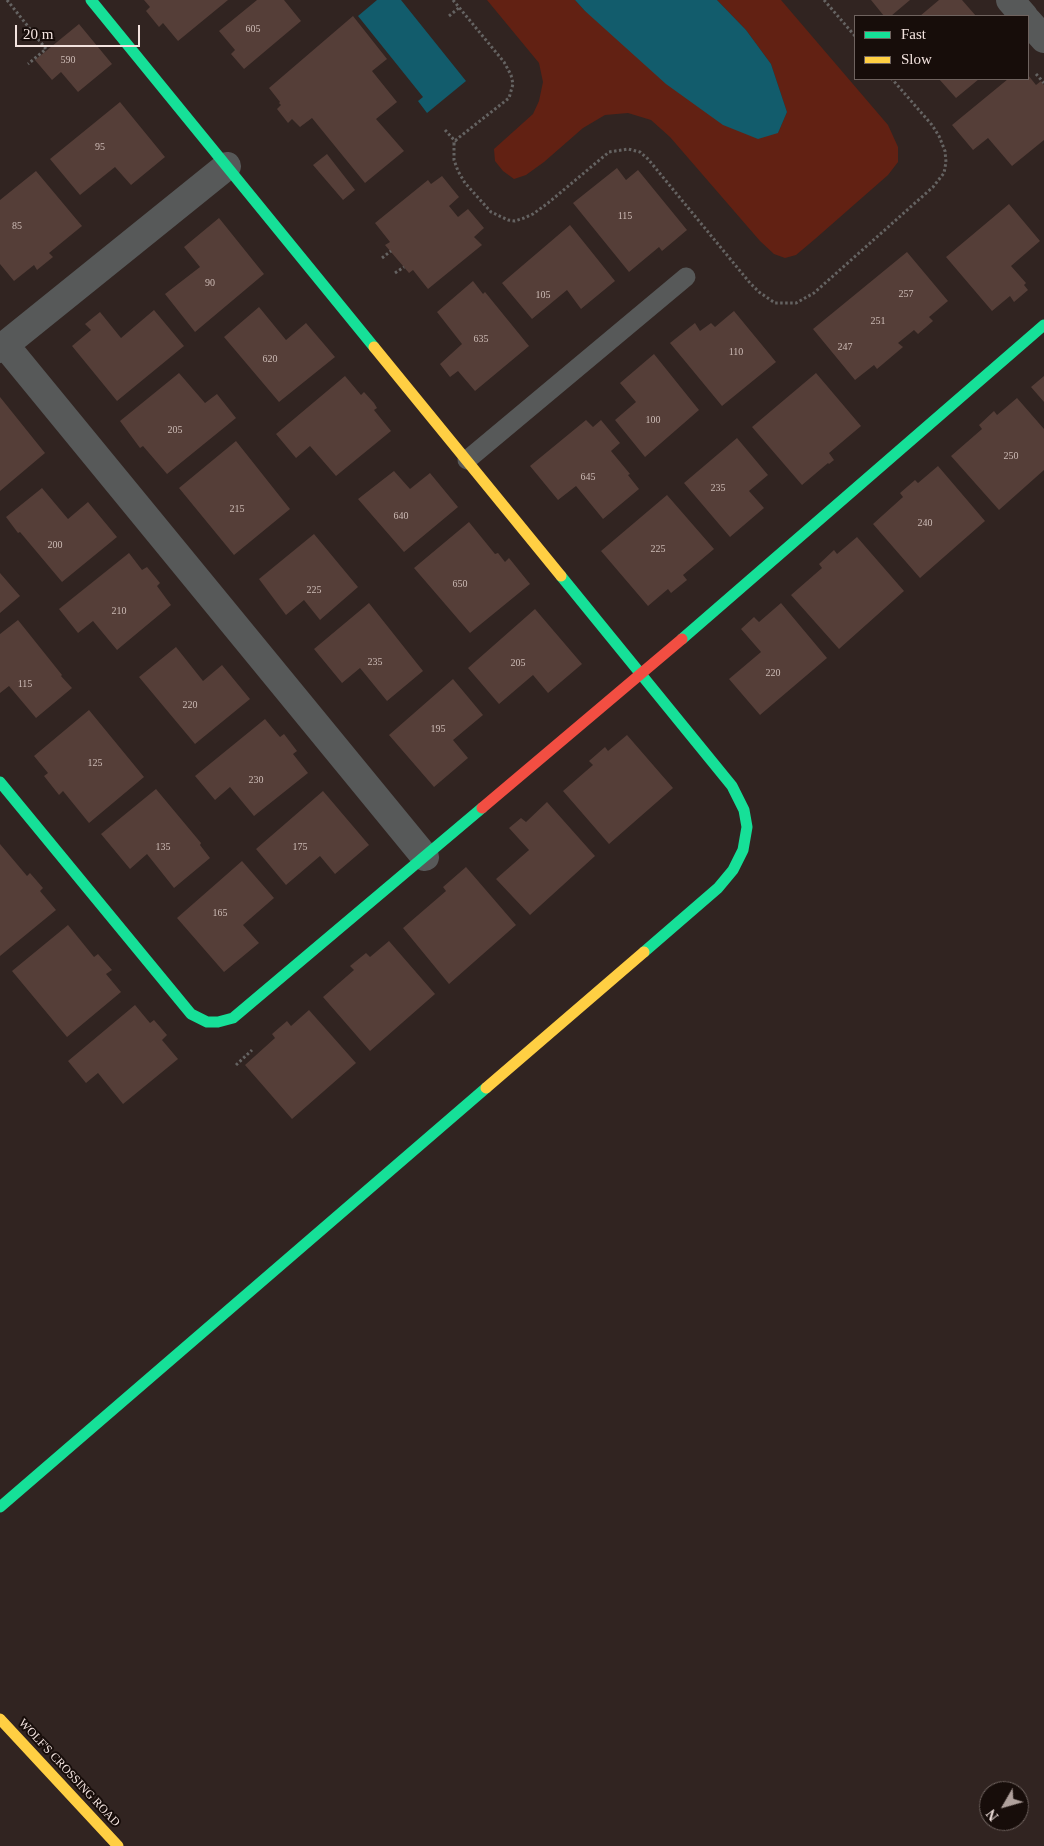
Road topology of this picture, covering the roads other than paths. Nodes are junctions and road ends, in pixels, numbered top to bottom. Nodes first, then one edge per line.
1 (91, 0) edge
2 (1010, 0) edge
3 (1023, 15) edge
4 (1029, 22) edge
5 (1044, 39) edge
6 (227, 166) junction
7 (686, 277) dead end
8 (1044, 325) edge
9 (2, 347) edge
10 (467, 460) junction
11 (641, 674) junction
12 (0, 782) edge
13 (424, 857) junction
14 (0, 1507) edge
15 (0, 1720) edge
16 (118, 1846) edge

1 - 6 street
2 - 3 street
4 - 5 street
6 - 9 street
6 - 10 street
7 - 10 lane
8 - 11 street
9 - 13 street
10 - 11 street
11 - 13 street
11 - 14 street
12 - 13 street
15 - 16 street, WOLF'S CROSSING ROAD

